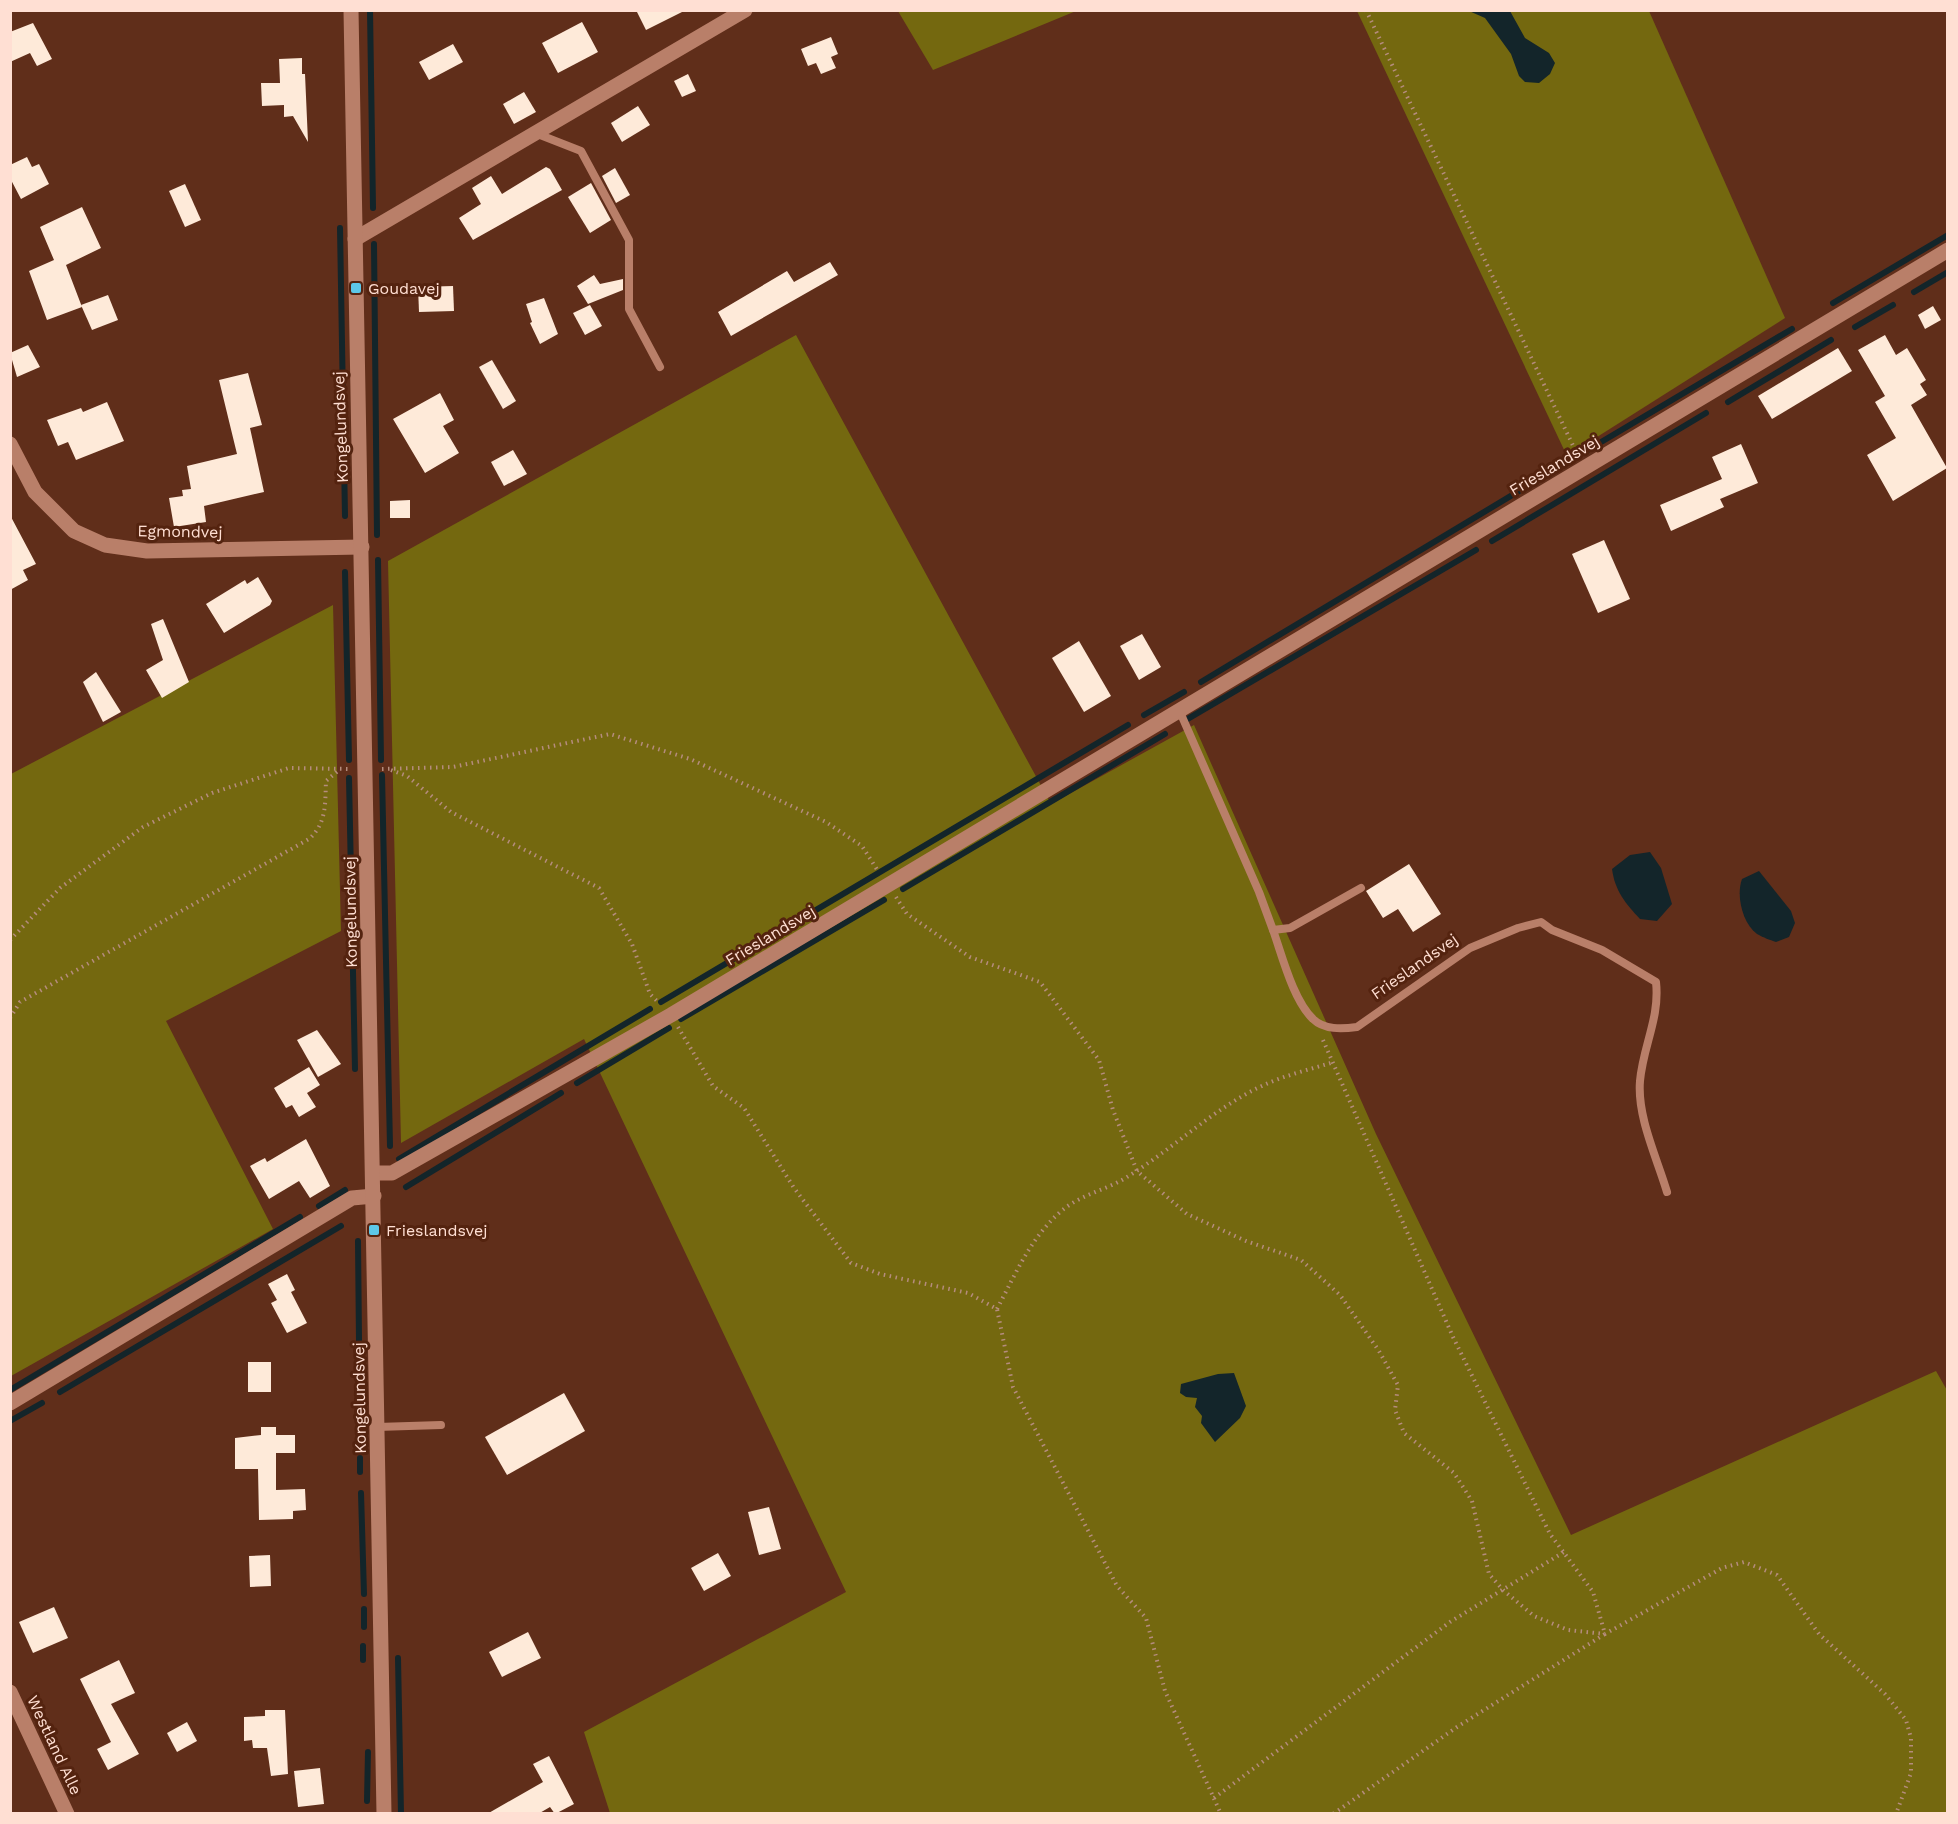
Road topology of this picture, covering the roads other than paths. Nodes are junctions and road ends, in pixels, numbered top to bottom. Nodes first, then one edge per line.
1 (351, 10) edge
2 (745, 10) edge
3 (535, 133) junction
4 (355, 238) junction
5 (1947, 250) edge
6 (660, 366) dead end
7 (10, 444) edge
8 (362, 547) junction
9 (1180, 712) junction
10 (1361, 888) dead end
11 (1273, 930) junction
12 (373, 1173) junction
13 (1667, 1192) dead end
14 (374, 1196) junction
15 (10, 1403) edge
16 (441, 1425) dead end
17 (377, 1427) junction
18 (10, 1692) edge
19 (67, 1814) edge
20 (384, 1814) edge

1 - 4 street, Kongelundsvej
2 - 3 street
3 - 4 street
3 - 6 lane
4 - 8 street, Kongelundsvej
5 - 9 street, Frieslandsvej
7 - 8 street, Egmondvej
8 - 12 street, Kongelundsvej
9 - 11 lane
9 - 12 street, Frieslandsvej
10 - 11 lane
11 - 13 lane, Frieslandsvej
12 - 14 street, Kongelundsvej
14 - 15 street
14 - 17 street, Kongelundsvej
16 - 17 lane
17 - 20 street, Kongelundsvej
18 - 19 street, Westland Alle

